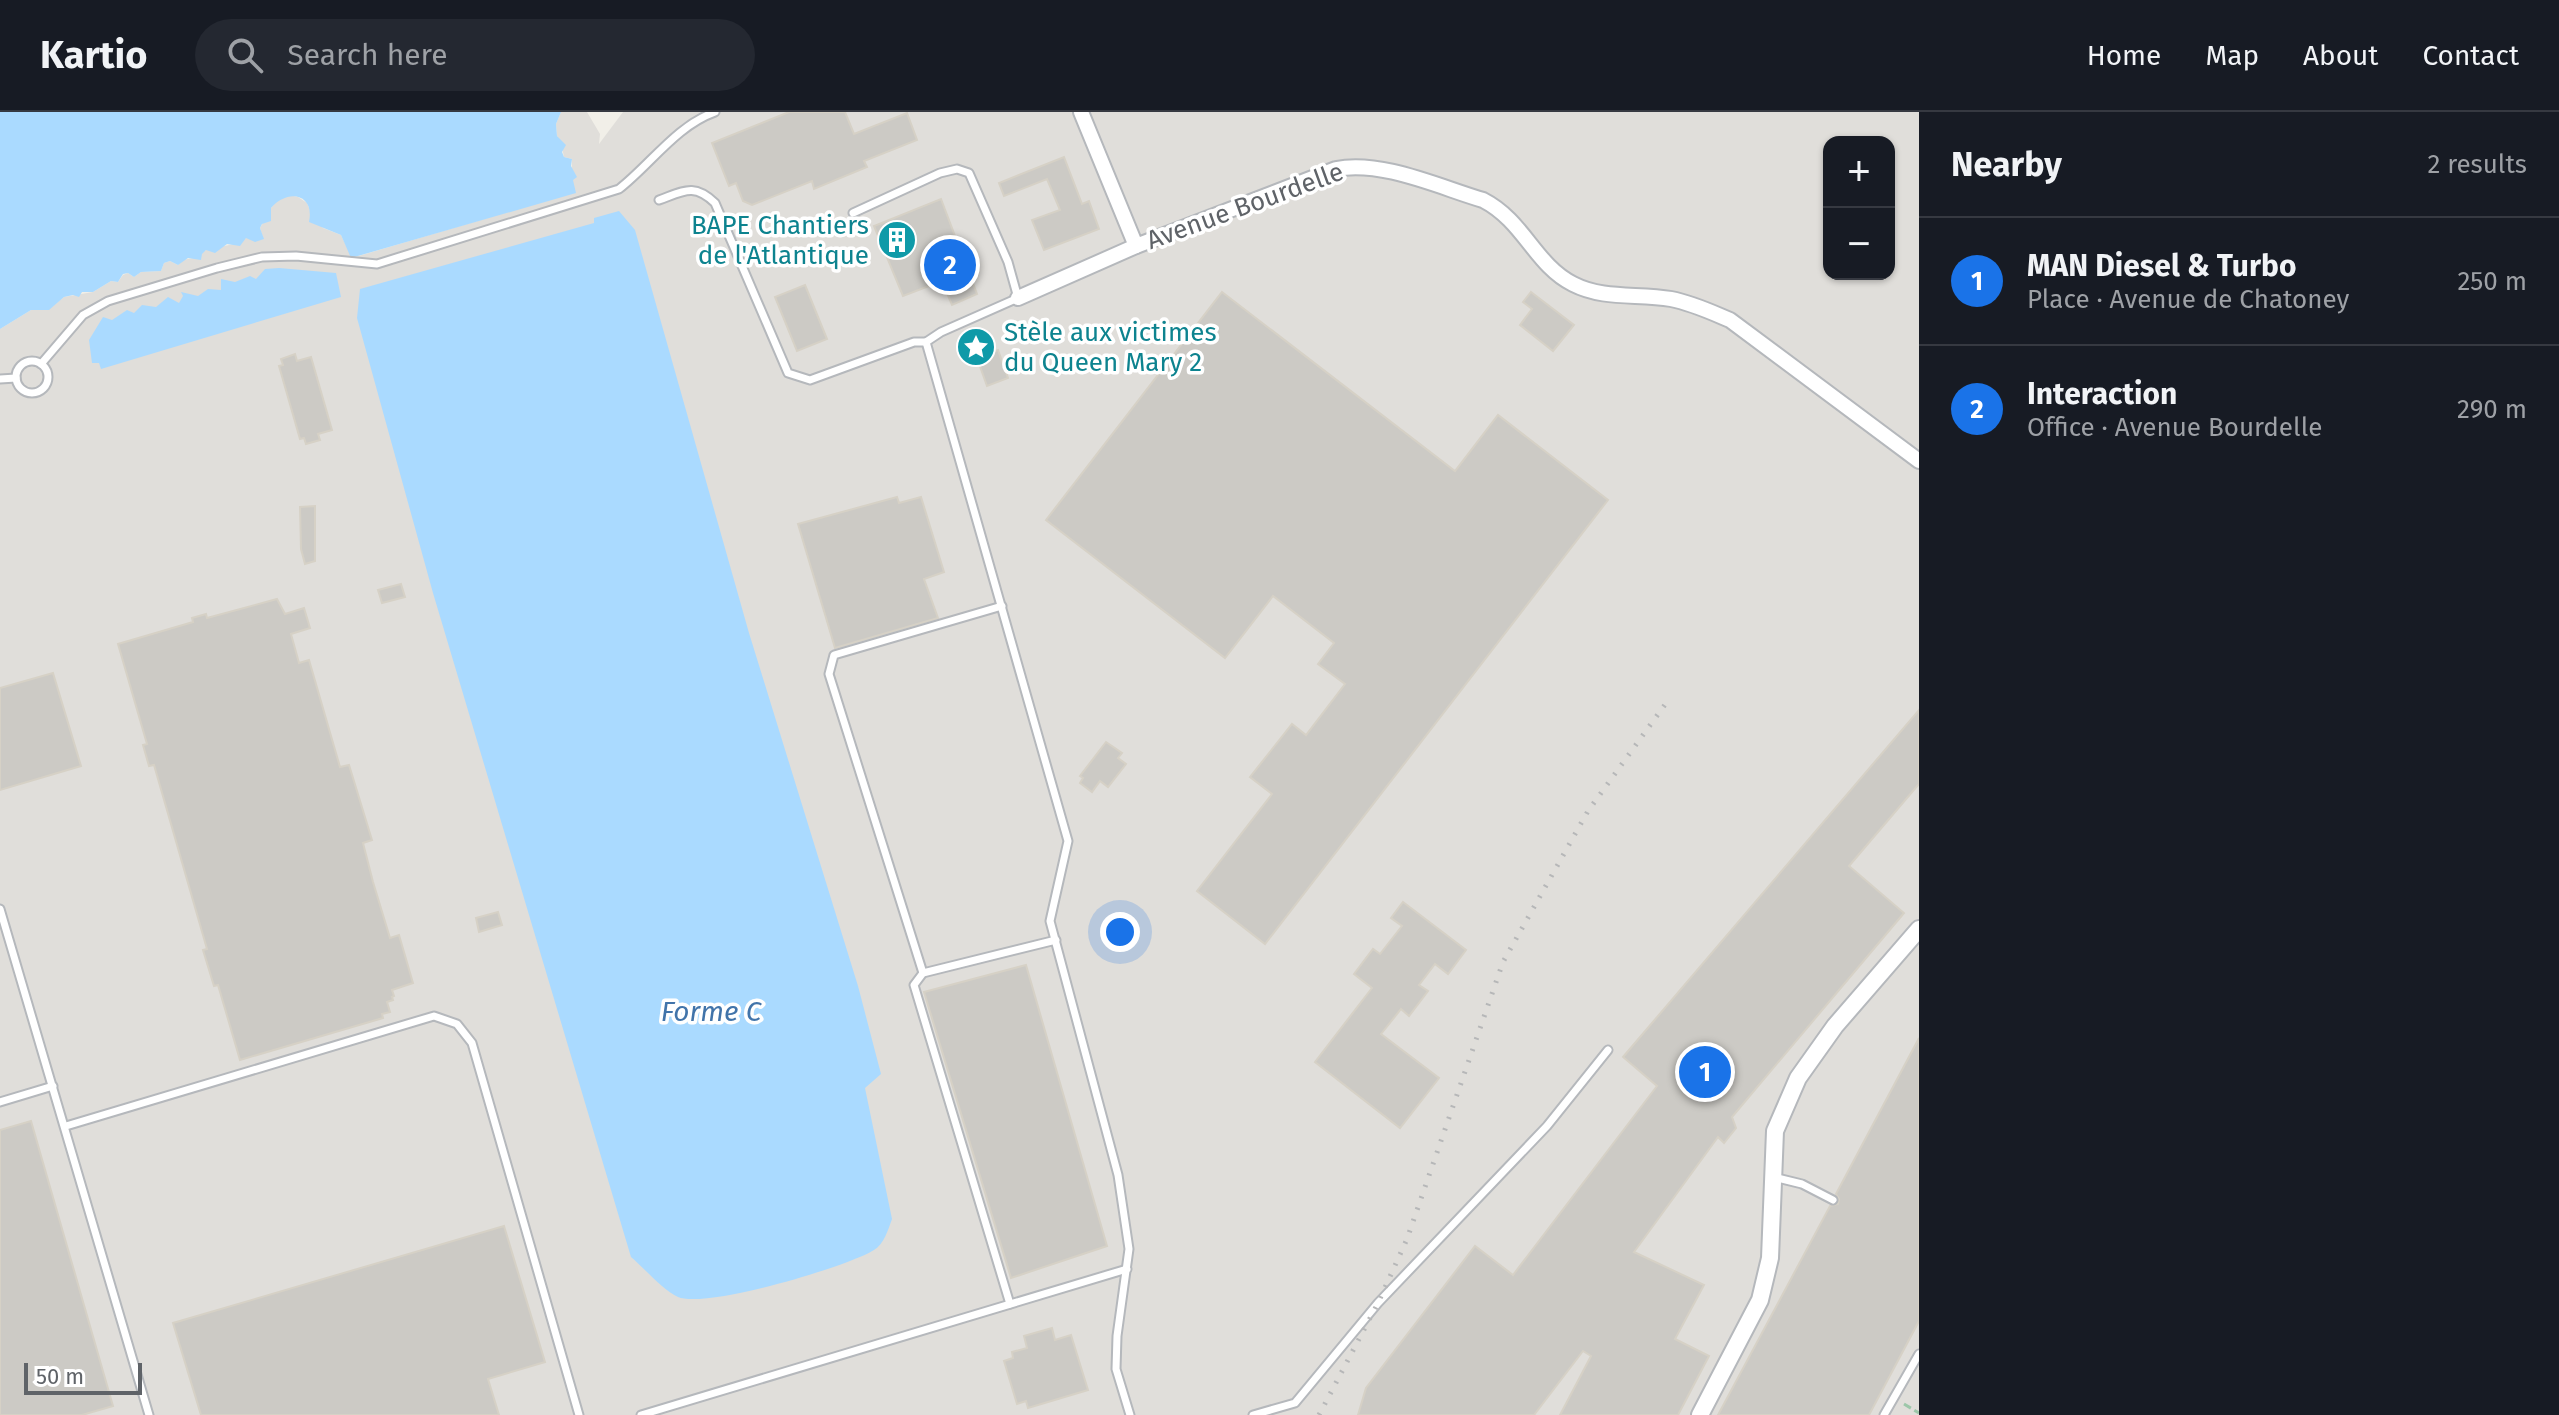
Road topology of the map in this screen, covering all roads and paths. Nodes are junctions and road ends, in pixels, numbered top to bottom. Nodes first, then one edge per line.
1 (715, 112) edge
2 (1081, 112) edge
3 (659, 200) dead end
4 (853, 213) dead end
5 (1136, 246) junction
6 (1018, 298) junction
7 (926, 342) junction
8 (41, 364) junction
9 (16, 378) junction
10 (0, 379) edge
11 (1919, 461) edge
12 (1002, 606) junction
13 (0, 909) edge
14 (1919, 929) edge
15 (1056, 940) junction
16 (923, 973) junction
17 (1608, 1050) dead end
18 (53, 1086) junction
19 (0, 1102) edge
20 (66, 1126) junction
21 (1773, 1177) junction
22 (1833, 1200) dead end
23 (1127, 1269) junction
24 (1010, 1304) junction
25 (1919, 1354) edge
26 (1894, 1397) junction
27 (1919, 1413) edge
28 (149, 1415) edge
29 (579, 1415) edge
30 (641, 1415) edge
31 (1130, 1415) edge
32 (1253, 1415) edge
33 (1700, 1415) edge
34 (1884, 1415) edge

1 - 8 lane
2 - 5 street
3 - 7 lane
4 - 6 lane
5 - 6 street, Avenue Bourdelle
5 - 11 street, Avenue Bourdelle
6 - 7 lane
7 - 12 lane
8 - 9 lane
8 - 9 lane
9 - 10 lane
12 - 15 lane
12 - 16 lane
13 - 18 lane
14 - 21 street
15 - 16 lane
15 - 23 lane
16 - 24 lane
17 - 32 lane
18 - 19 lane
18 - 20 lane
20 - 28 lane
20 - 29 lane
21 - 22 lane
21 - 33 street
23 - 24 lane
23 - 31 lane
24 - 30 lane
25 - 26 lane
26 - 27 path
26 - 34 lane

